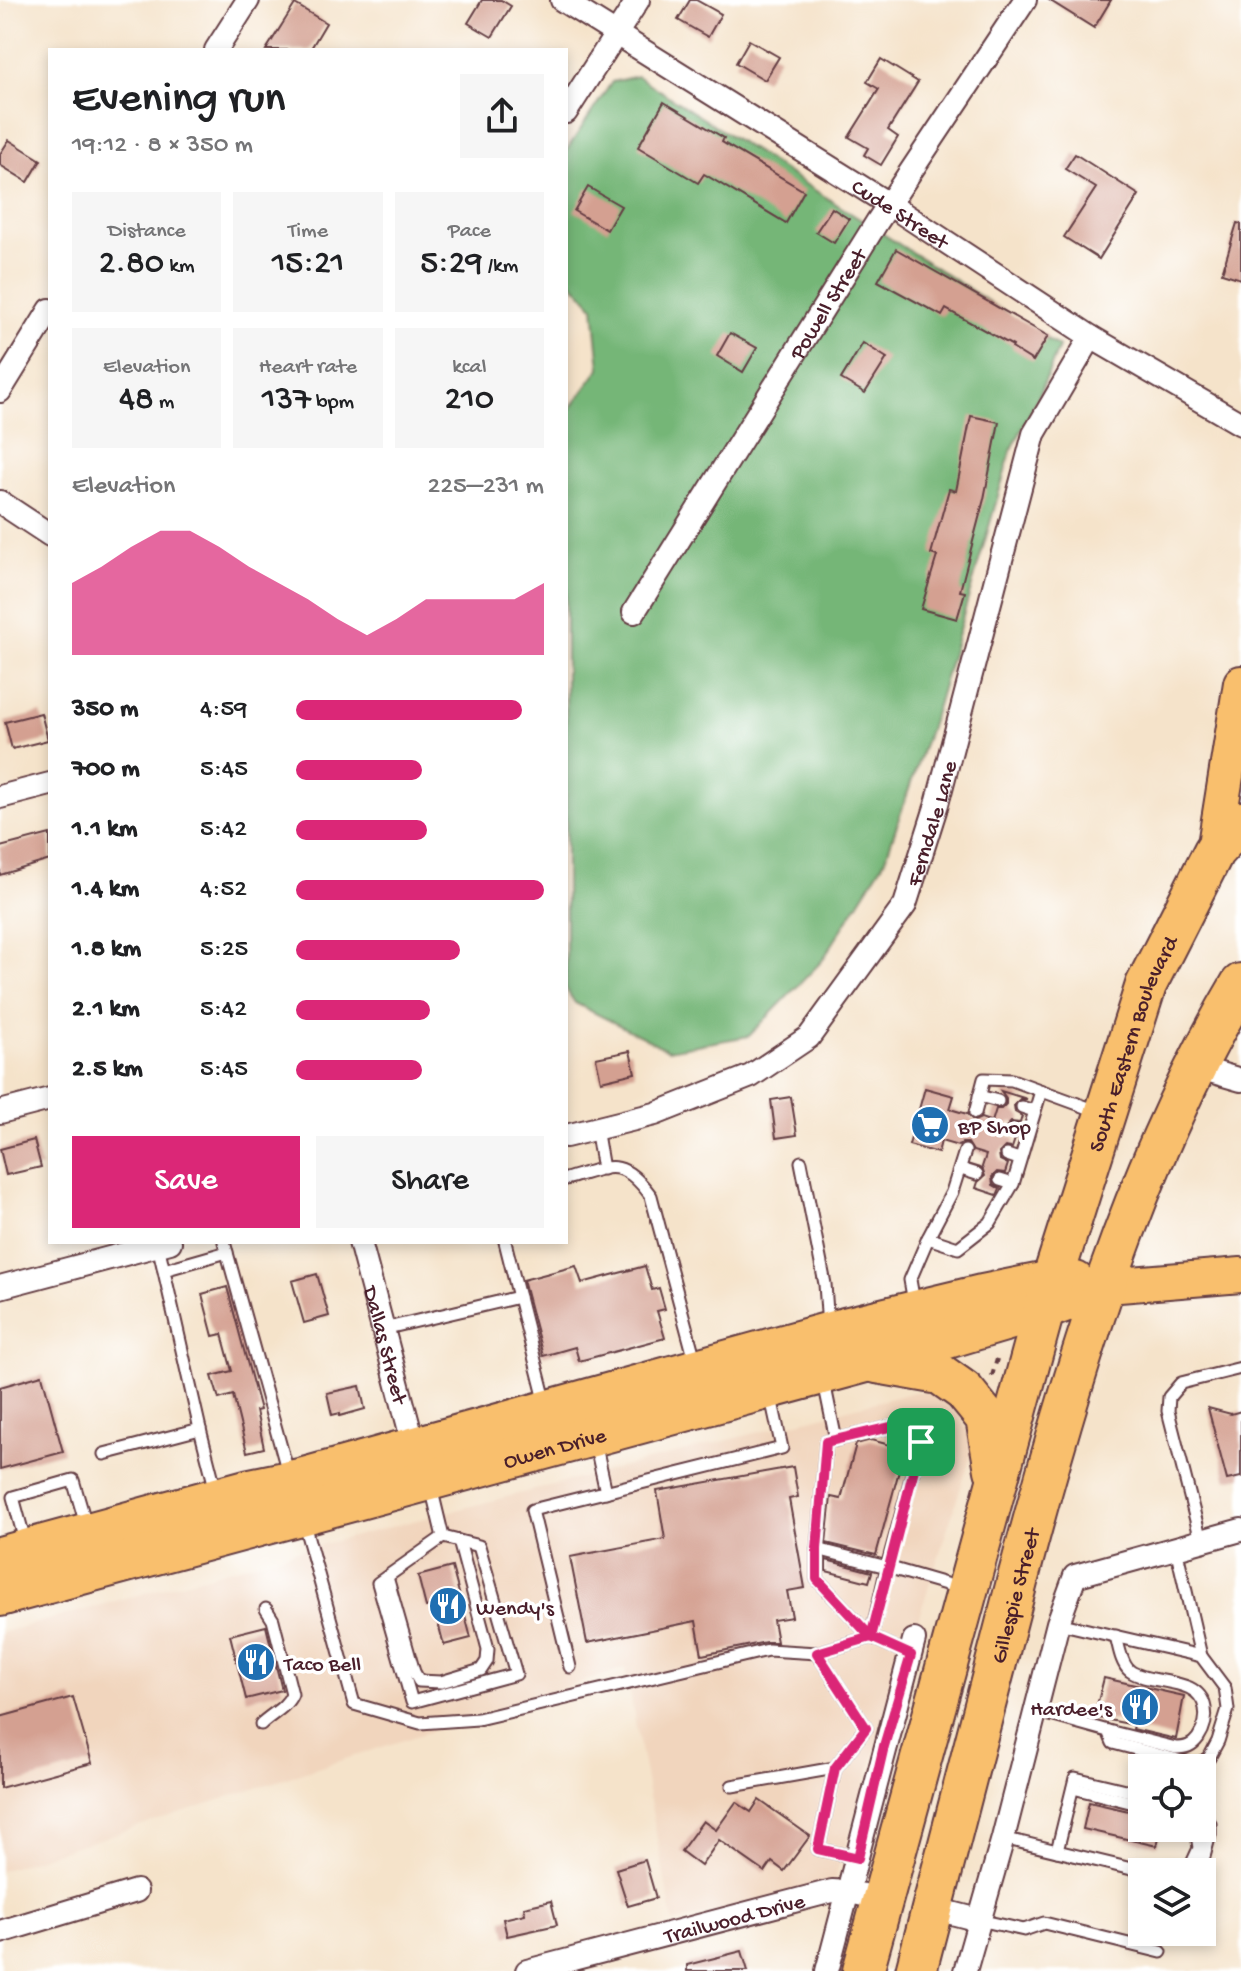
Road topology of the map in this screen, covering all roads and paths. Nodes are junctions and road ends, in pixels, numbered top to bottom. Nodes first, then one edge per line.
1 (248, 0) edge
2 (562, 0) edge
3 (638, 0) edge
4 (1025, 0) edge
5 (615, 34) junction
6 (217, 48) edge
7 (568, 109) edge
8 (890, 205) junction
9 (48, 313) edge
10 (1091, 337) junction
11 (0, 391) edge
12 (1241, 424) edge
13 (0, 502) edge
14 (48, 534) edge
15 (634, 612) dead end
16 (1241, 683) edge
17 (48, 785) edge
18 (0, 797) edge
19 (1241, 822) edge
20 (1214, 851) junction
21 (1237, 987) edge
22 (1196, 1067) junction
23 (1241, 1080) edge
24 (1041, 1091) junction
25 (979, 1096) junction
26 (48, 1100) edge
27 (998, 1101) dead end
28 (0, 1112) edge
29 (975, 1113) dead end
30 (1105, 1114) junction
31 (596, 1128) junction
32 (1014, 1130) dead end
33 (1027, 1134) junction
34 (568, 1135) edge
35 (965, 1151) dead end
36 (801, 1162) dead end
37 (603, 1169) junction
38 (961, 1169) junction
39 (977, 1174) dead end
40 (568, 1178) edge
41 (1000, 1180) dead end
42 (1013, 1184) junction
43 (928, 1238) junction
44 (164, 1244) edge
45 (361, 1244) edge
46 (506, 1244) edge
47 (226, 1247) edge
48 (164, 1270) junction
49 (1241, 1275) edge
50 (1107, 1286) junction
51 (0, 1287) edge
52 (1049, 1295) junction
53 (519, 1297) junction
54 (916, 1310) junction
55 (383, 1329) junction
56 (828, 1332) junction
57 (870, 1361) junction
58 (697, 1368) junction
59 (1241, 1368) edge
60 (822, 1374) junction
61 (769, 1389) junction
62 (547, 1409) junction
63 (200, 1429) junction
64 (593, 1437) junction
65 (836, 1440) junction
66 (104, 1454) dead end
67 (422, 1464) junction
68 (996, 1481) junction
69 (606, 1492) junction
70 (218, 1498) junction
71 (296, 1498) junction
72 (1241, 1530) edge
73 (88, 1533) junction
74 (443, 1537) junction
75 (1201, 1540) junction
76 (459, 1541) junction
77 (1176, 1548) junction
78 (817, 1549) junction
79 (9, 1557) edge
80 (141, 1558) junction
81 (887, 1567) junction
82 (387, 1577) junction
83 (967, 1590) junction
84 (0, 1596) edge
85 (266, 1609) dead end
86 (1058, 1623) junction
87 (1116, 1636) junction
88 (871, 1637) junction
89 (912, 1648) joint
90 (817, 1653) junction
91 (1201, 1656) junction
92 (570, 1667) dead end
93 (412, 1702) junction
94 (1036, 1711) junction
95 (406, 1719) junction
96 (261, 1724) dead end
97 (1108, 1731) junction
98 (835, 1768) junction
99 (732, 1786) dead end
100 (1073, 1788) junction
101 (1128, 1791) edge
102 (1128, 1802) edge
103 (1003, 1838) junction
104 (1057, 1851) junction
105 (858, 1858) junction
106 (1128, 1868) edge
107 (136, 1891) dead end
108 (866, 1895) junction
109 (932, 1908) junction
110 (979, 1920) junction
111 (0, 1932) edge
112 (1161, 1952) dead end
113 (527, 1971) edge
114 (827, 1971) edge
115 (863, 1971) edge
116 (916, 1971) edge
117 (965, 1971) edge

1 - 6 street
2 - 5 street, Cude Street
3 - 5 street
4 - 8 street, Powell Street
5 - 7 street
5 - 8 street, Cude Street
8 - 10 street, Cude Street
8 - 15 street, Powell Street
9 - 11 street
10 - 12 street, Cude Street
10 - 31 street, Ferndale Lane
13 - 14 street
16 - 20 main road
17 - 18 street
19 - 20 highway, South Eastern Boulevard
20 - 30 highway, South Eastern Boulevard
21 - 22 highway
22 - 23 street
22 - 50 highway
24 - 25 lane
24 - 30 lane
24 - 33 lane
25 - 27 lane
25 - 29 lane
26 - 28 street
30 - 52 highway, South Eastern Boulevard
31 - 34 street, Ferndale Lane
31 - 37 lane
32 - 33 lane
33 - 42 lane
35 - 38 lane
36 - 56 lane
37 - 40 lane
37 - 58 lane
38 - 39 lane
38 - 43 lane
41 - 42 lane
42 - 43 lane
43 - 54 lane
44 - 48 lane
44 - 51 street
45 - 55 street, Dallas Street
46 - 53 lane
47 - 48 lane
47 - 71 lane
48 - 63 lane
49 - 50 main road, Owen Drive
50 - 52 highway, Owen Drive
50 - 109 highway, Gillespie Street
52 - 54 highway, Owen Drive
52 - 57 highway, Owen Drive
52 - 68 highway
53 - 55 lane
53 - 62 lane
54 - 56 highway, Owen Drive
55 - 67 street, Dallas Street
56 - 58 highway, Owen Drive
57 - 60 highway, Owen Drive
57 - 68 highway
58 - 62 highway, Owen Drive
59 - 75 lane
60 - 61 highway, Owen Drive
60 - 65 lane
61 - 64 highway, Owen Drive
61 - 69 lane
62 - 67 highway, Owen Drive
63 - 66 lane
63 - 70 lane
64 - 67 highway, Owen Drive
64 - 69 lane
65 - 78 lane
65 - 81 lane
67 - 71 highway, Owen Drive
67 - 74 lane
67 - 80 highway
68 - 83 highway
69 - 92 lane
70 - 71 highway, Owen Drive
70 - 73 highway, Owen Drive
71 - 80 highway, Owen Drive
71 - 95 lane
72 - 75 street
73 - 79 highway, Owen Drive
73 - 79 lane
74 - 76 lane
74 - 82 lane
75 - 77 street
76 - 82 lane
76 - 93 lane
77 - 86 street
77 - 91 lane
78 - 81 lane
78 - 88 lane
80 - 84 highway, Owen Drive
81 - 83 lane
81 - 88 lane
82 - 93 lane
83 - 108 highway
85 - 96 lane
86 - 87 lane
86 - 94 street
87 - 91 lane
87 - 97 lane
88 - 89 lane
88 - 90 lane
89 - 105 street
90 - 95 lane
90 - 98 lane
91 - 97 lane
93 - 95 lane
94 - 97 lane
94 - 103 street
98 - 99 lane
98 - 105 lane
100 - 101 lane
100 - 102 lane
100 - 104 lane
103 - 104 lane
103 - 110 street
104 - 106 lane
105 - 108 street
107 - 111 street
108 - 113 street, Trailwood Drive
108 - 114 street
108 - 115 highway
109 - 110 street
109 - 116 highway, Gillespie Street
110 - 112 lane
110 - 117 street

